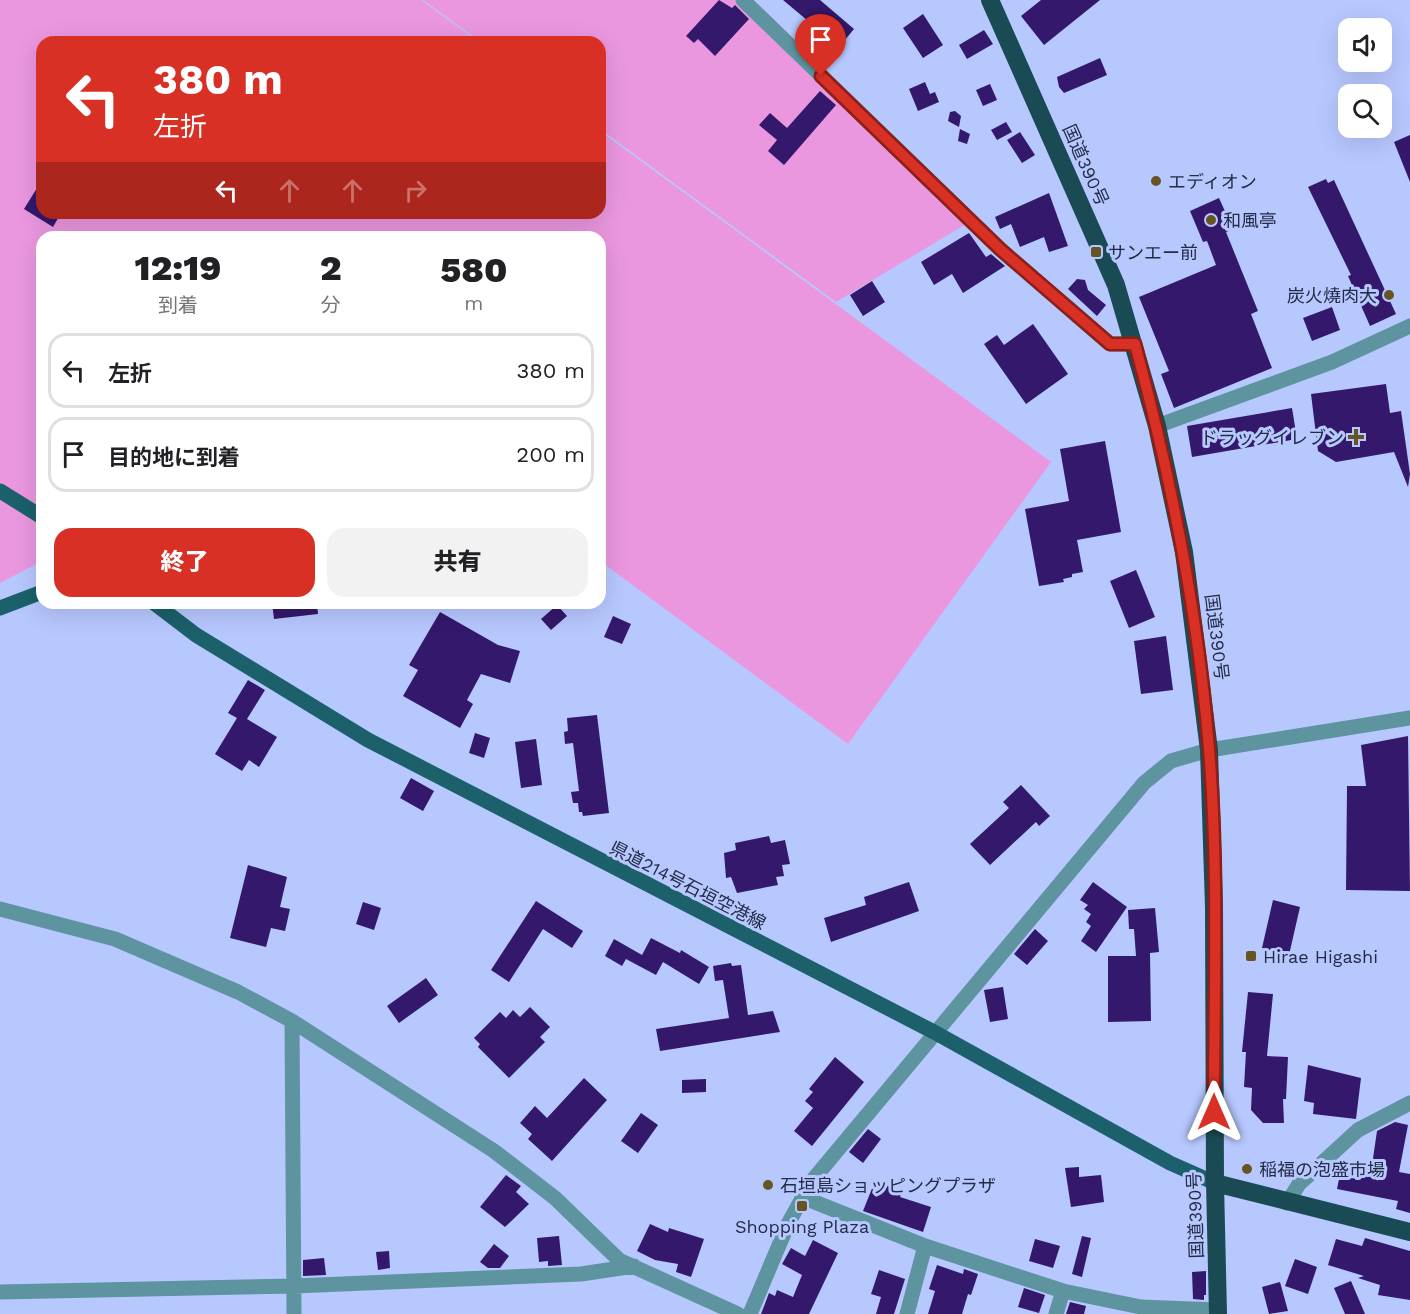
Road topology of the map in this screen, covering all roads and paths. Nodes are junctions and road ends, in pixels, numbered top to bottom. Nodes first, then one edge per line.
1 (743, 0) edge
2 (990, 0) edge
3 (1410, 326) edge
4 (1135, 344) junction
5 (1157, 426) junction
6 (0, 491) edge
7 (36, 513) edge
8 (36, 594) edge
9 (0, 608) edge
10 (162, 609) edge
11 (1410, 718) edge
12 (1209, 750) junction
13 (0, 909) edge
14 (292, 1021) junction
15 (934, 1032) junction
16 (1410, 1103) edge
17 (1215, 1183) junction
18 (802, 1197) junction
19 (1287, 1203) junction
20 (1410, 1232) edge
21 (925, 1246) junction
22 (634, 1266) junction
23 (294, 1286) junction
24 (1063, 1291) junction
25 (0, 1292) edge
26 (1218, 1312) edge
27 (294, 1314) edge
28 (738, 1314) edge
29 (750, 1314) edge
30 (908, 1314) edge
31 (1056, 1314) edge

1 - 4 street
2 - 4 highway, 国道390号
3 - 5 street
4 - 5 highway, 国道390号
5 - 12 highway, 国道390号
6 - 7 main road
8 - 9 main road
10 - 15 main road, 県道214号石垣空港線
11 - 12 street
12 - 15 street
12 - 17 highway, 国道390号
13 - 14 street
14 - 22 street
14 - 23 street
15 - 17 main road, 県道214号石垣空港線
15 - 18 street
16 - 19 street
17 - 19 highway
17 - 26 highway, 国道390号
18 - 21 street
18 - 29 street
19 - 20 highway
21 - 24 street
21 - 30 street
22 - 23 street
22 - 28 street
23 - 25 street
23 - 27 street
24 - 26 street
24 - 31 street

